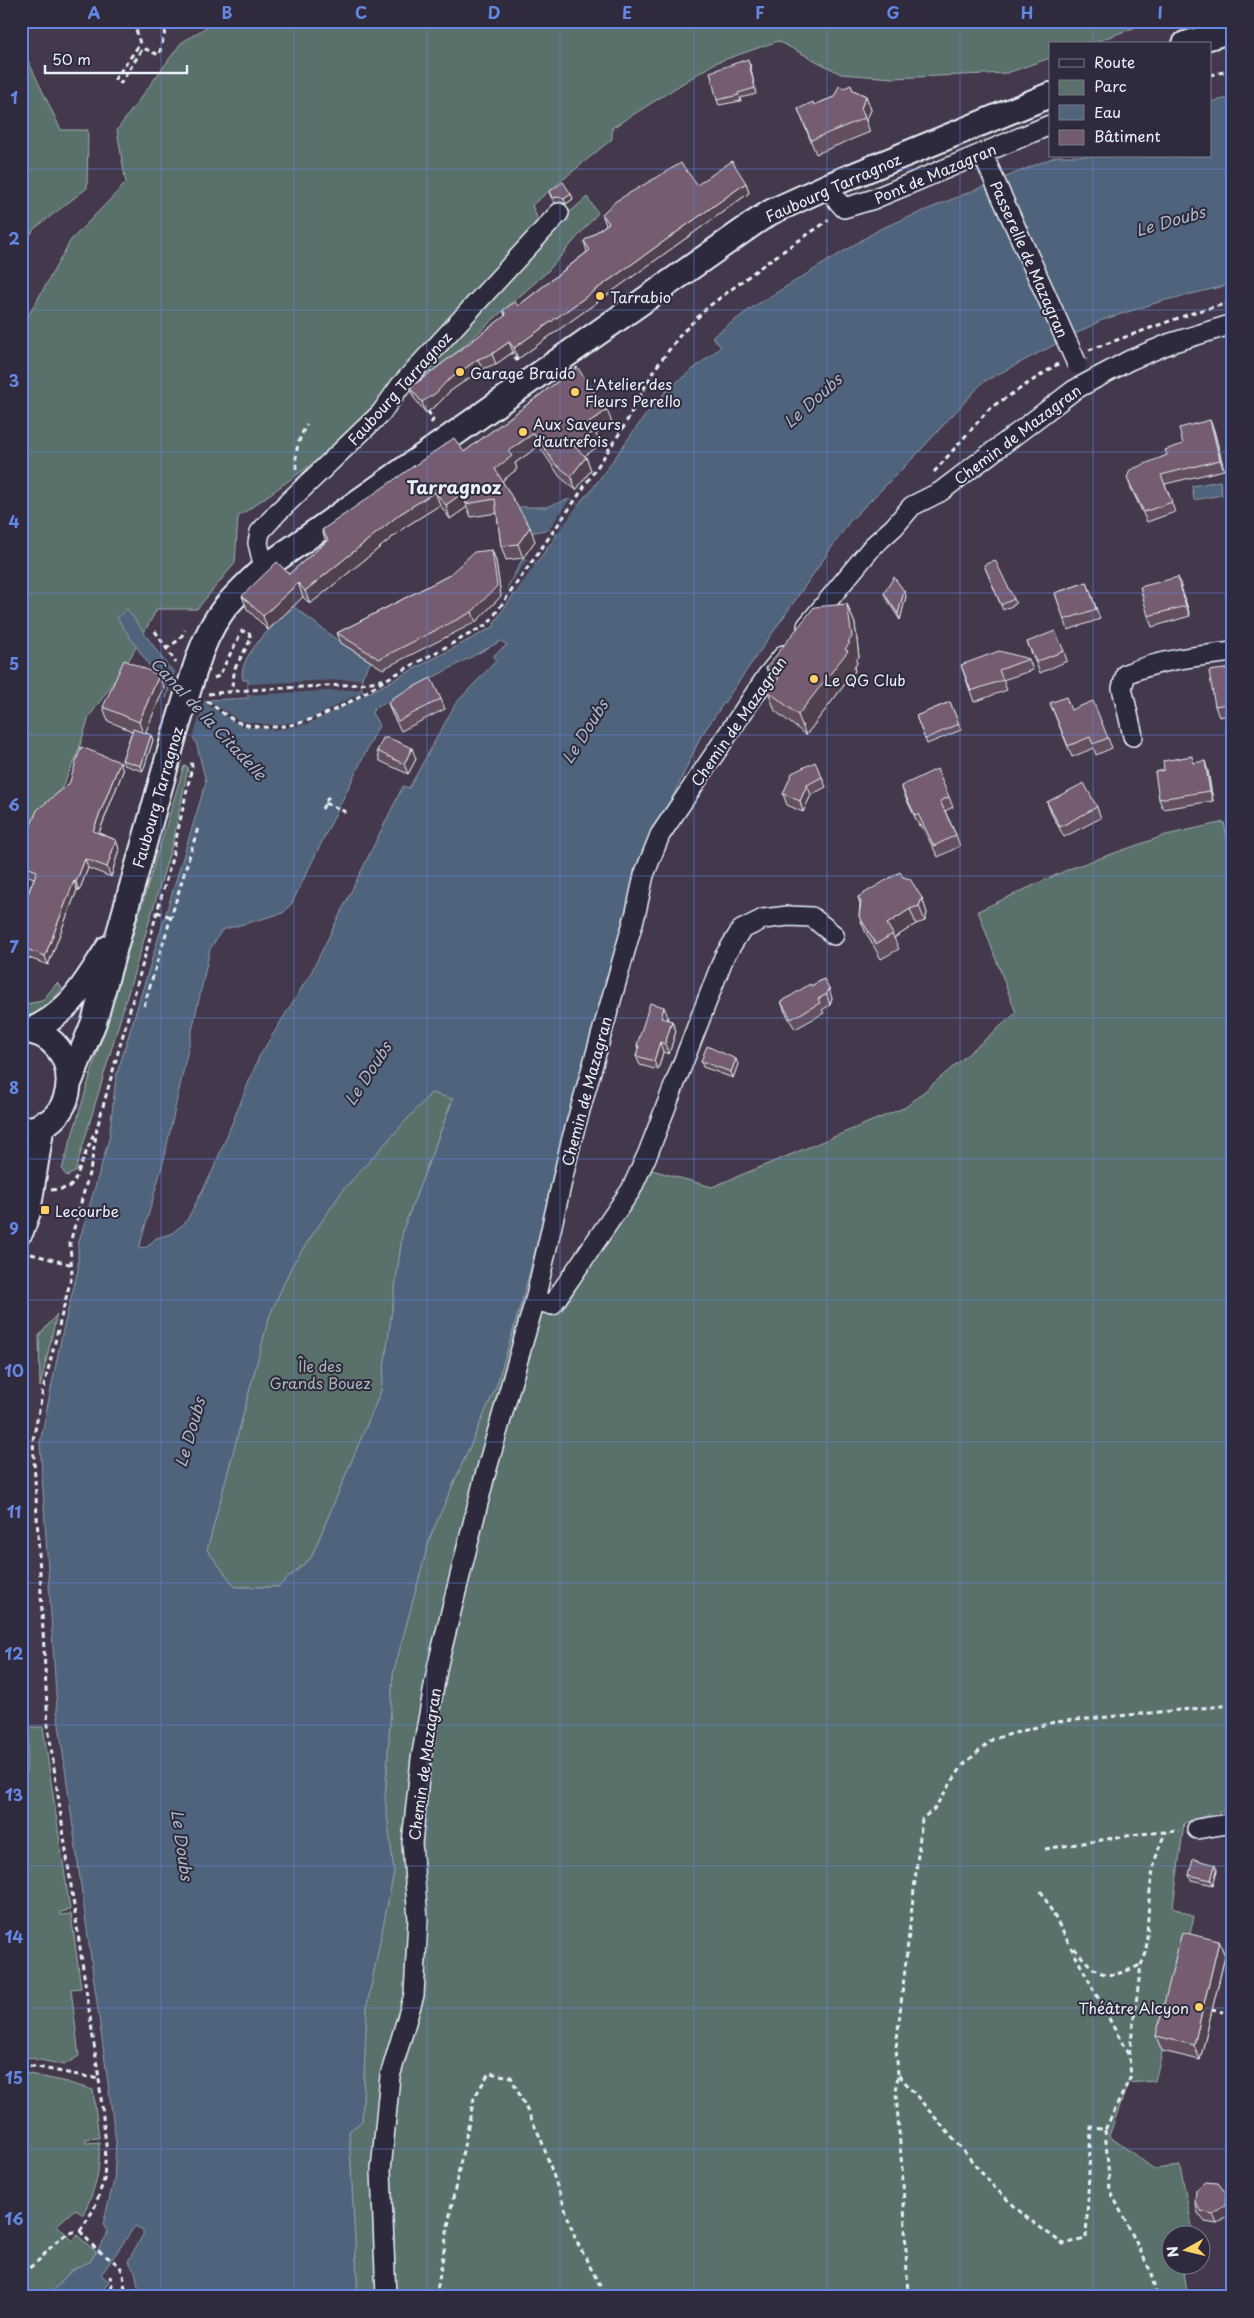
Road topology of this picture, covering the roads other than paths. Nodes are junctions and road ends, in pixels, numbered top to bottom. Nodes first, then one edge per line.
1 (1233, 30) edge
2 (1190, 42) edge
3 (1049, 96) edge
4 (1049, 126) edge
5 (985, 160) junction
6 (830, 185) junction
7 (560, 213) dead end
8 (1233, 324) edge
9 (1086, 383) junction
10 (264, 568) junction
11 (1233, 652) edge
12 (1132, 736) dead end
13 (120, 930) junction
14 (834, 936) dead end
15 (25, 1031) edge
16 (70, 1081) junction
17 (32, 1127) edge
18 (22, 1228) edge
19 (535, 1300) junction
20 (1233, 1823) edge
21 (1197, 1829) dead end
22 (386, 2297) edge

1 - 2 main road
3 - 6 main road, Faubourg Tarragnoz
4 - 5 street, Pont de Mazagran
5 - 6 street, Pont de Mazagran
5 - 9 street, Passerelle de Mazagran, bridge
6 - 10 main road, Faubourg Tarragnoz
7 - 10 street, Faubourg Tarragnoz
8 - 9 street, Chemin de Mazagran
9 - 19 street, Chemin de Mazagran
10 - 13 main road, Faubourg Tarragnoz, bridge
11 - 12 street
13 - 15 main road, Faubourg Tarragnoz
13 - 16 main road, Faubourg Tarragnoz
14 - 19 street
15 - 16 main road
16 - 17 main road, Faubourg Tarragnoz
17 - 18 main road
19 - 22 street, Chemin de Mazagran
20 - 21 street

